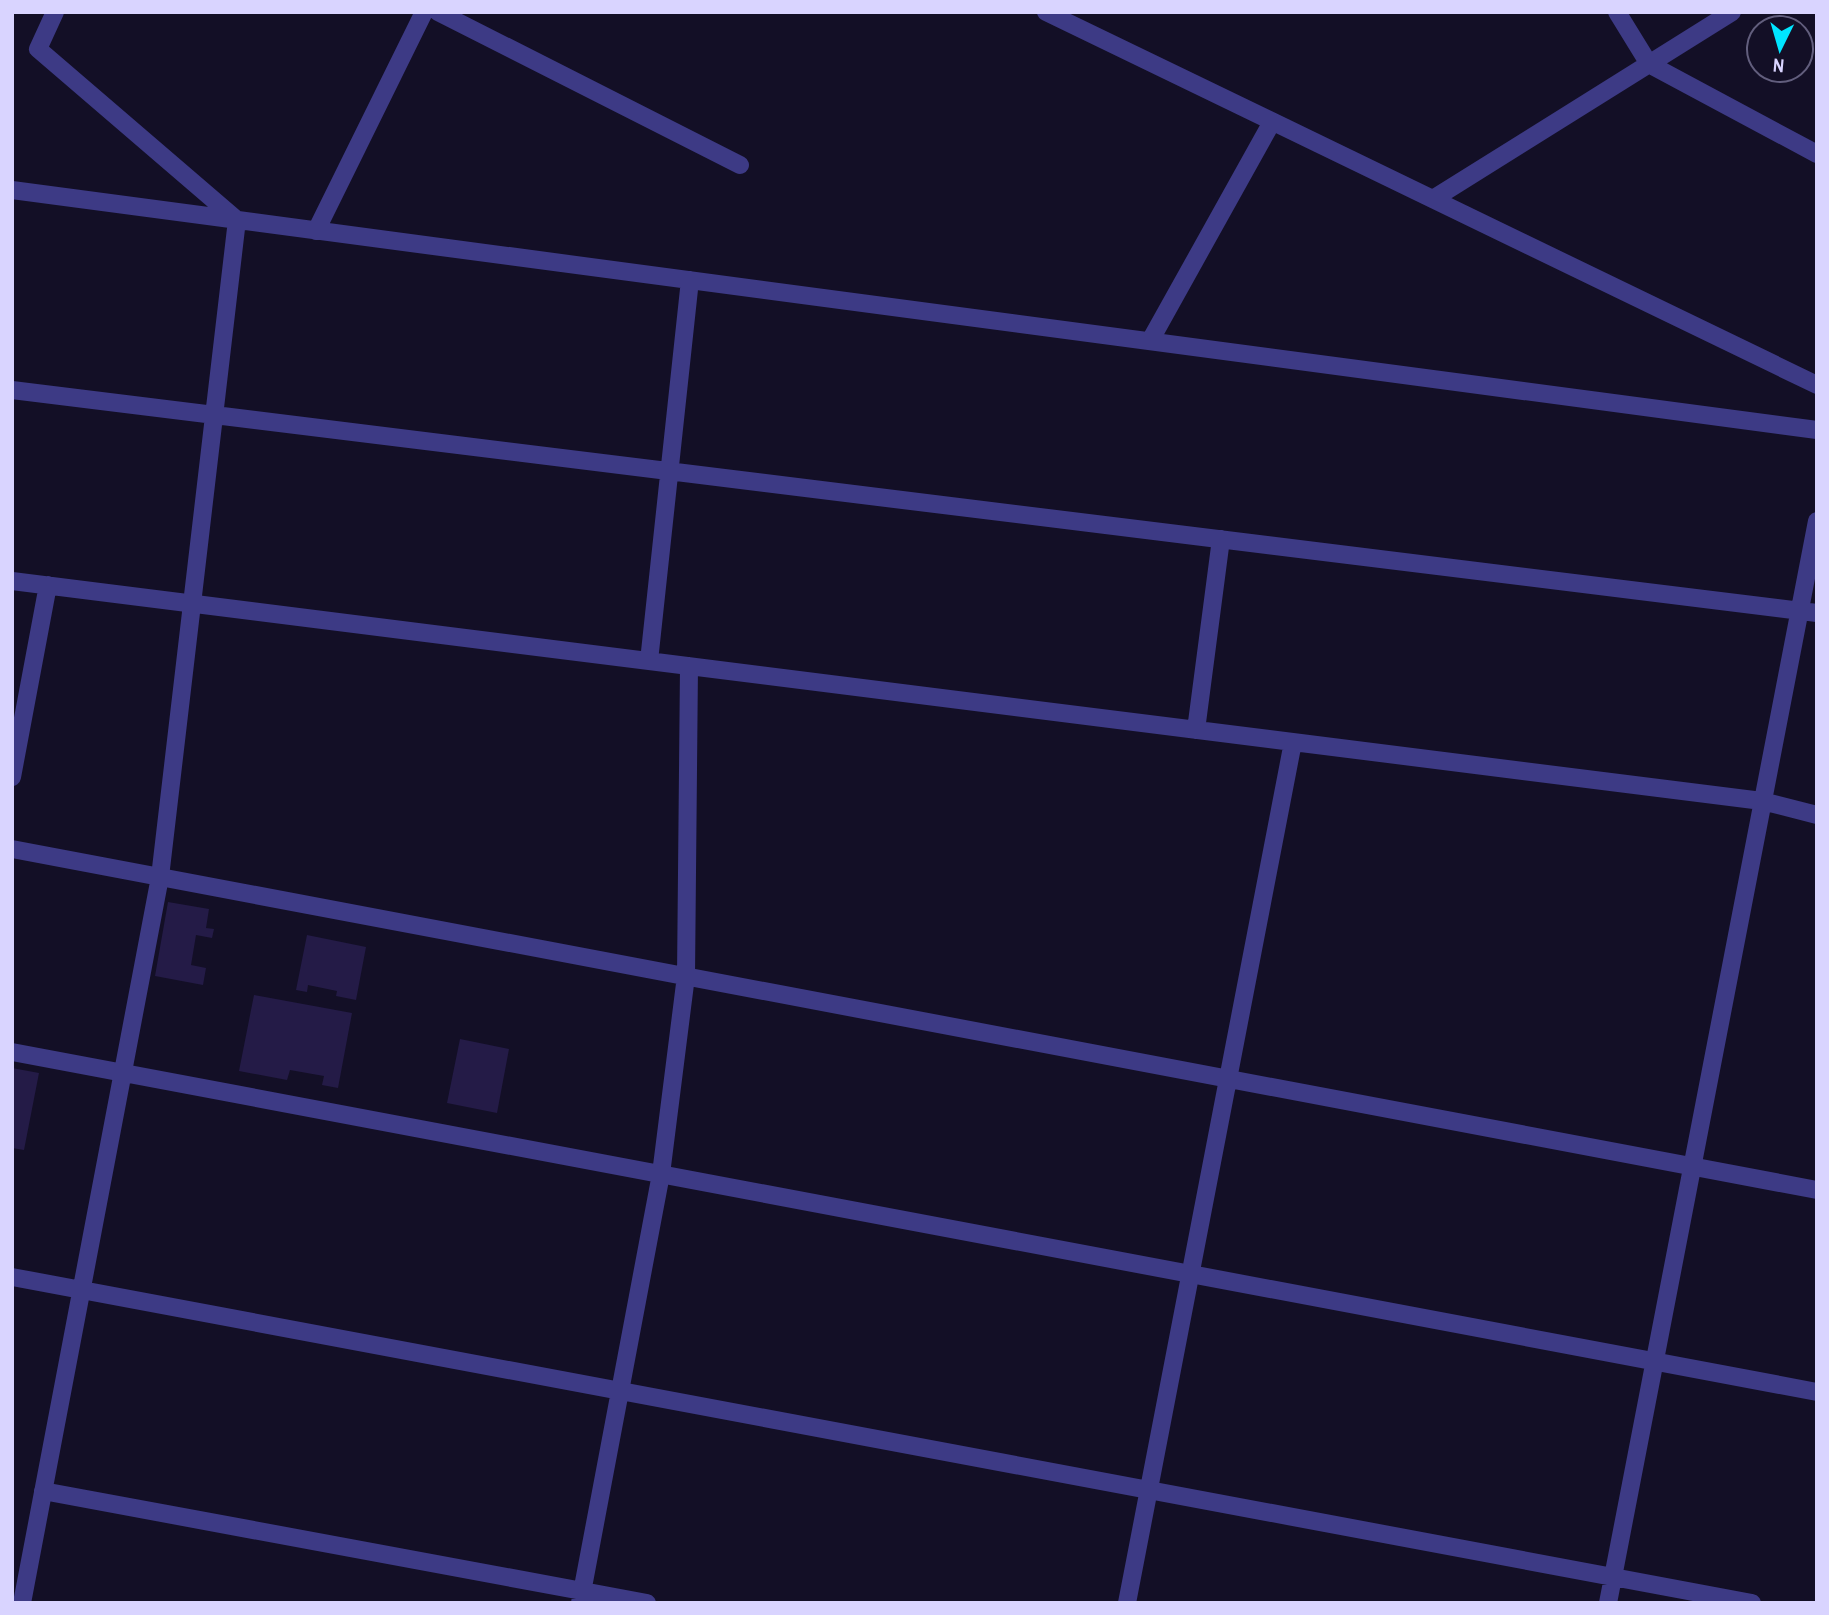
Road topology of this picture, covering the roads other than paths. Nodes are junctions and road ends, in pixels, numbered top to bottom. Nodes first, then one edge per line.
1 (55, 12) edge
2 (424, 12) edge
3 (438, 12) edge
4 (1045, 12) edge
5 (1617, 12) edge
6 (1732, 12) edge
7 (1071, 17) edge
8 (1649, 64) junction
9 (1272, 122) junction
10 (1817, 154) edge
11 (740, 165) dead end
12 (12, 190) edge
13 (1433, 199) junction
14 (237, 220) junction
15 (316, 231) junction
16 (690, 280) junction
17 (1150, 341) junction
18 (1817, 385) edge
19 (12, 390) edge
20 (214, 415) junction
21 (1817, 430) edge
22 (669, 471) junction
23 (1817, 521) edge
24 (1221, 539) junction
25 (12, 581) edge
26 (48, 585) junction
27 (192, 603) junction
28 (1808, 611) edge
29 (649, 661) junction
30 (689, 666) junction
31 (1196, 730) junction
32 (1293, 742) junction
33 (12, 777) edge
34 (1762, 801) junction
35 (1817, 816) edge
36 (12, 849) edge
37 (160, 877) junction
38 (686, 976) junction
39 (12, 1052) edge
40 (123, 1073) junction
41 (1228, 1079) junction
42 (1692, 1167) junction
43 (661, 1174) junction
44 (1817, 1190) edge
45 (1190, 1274) junction
46 (12, 1277) edge
47 (81, 1290) junction
48 (1654, 1361) junction
49 (620, 1391) junction
50 (1817, 1392) edge
51 (1149, 1490) junction
52 (43, 1492) junction
53 (1613, 1577) junction
54 (581, 1597) edge
55 (22, 1603) edge
56 (648, 1603) edge
57 (1127, 1603) edge
58 (1608, 1603) edge
59 (1752, 1603) edge

1 - 14 street
2 - 15 street
3 - 11 street
4 - 7 street
5 - 8 street
6 - 8 street
7 - 9 street
8 - 10 street
8 - 13 street
9 - 13 street
9 - 17 street
12 - 14 street
13 - 18 street
14 - 15 street
14 - 20 street
15 - 16 street
16 - 17 street
16 - 22 street
17 - 21 street
19 - 20 street
20 - 22 street
20 - 27 street
22 - 24 street
22 - 29 street
23 - 28 street
24 - 28 street
24 - 31 street
25 - 26 street
26 - 27 street
26 - 33 street
27 - 29 street
27 - 37 street
28 - 34 street
29 - 30 street
30 - 31 street
30 - 38 street
31 - 32 street
32 - 34 street
32 - 41 street
34 - 35 street
34 - 42 street
36 - 37 street
37 - 38 street
37 - 40 street
38 - 41 street
38 - 43 street
39 - 40 street
40 - 43 street
40 - 47 street
41 - 42 street
41 - 45 street
42 - 44 street
42 - 48 street
43 - 45 street
43 - 49 street
45 - 48 street
45 - 51 street
46 - 47 street
47 - 49 street
47 - 52 street
48 - 50 street
48 - 53 street
49 - 51 street
49 - 54 street
51 - 53 street
51 - 57 street
52 - 54 street
52 - 55 street
53 - 58 street
53 - 59 street
54 - 56 street

